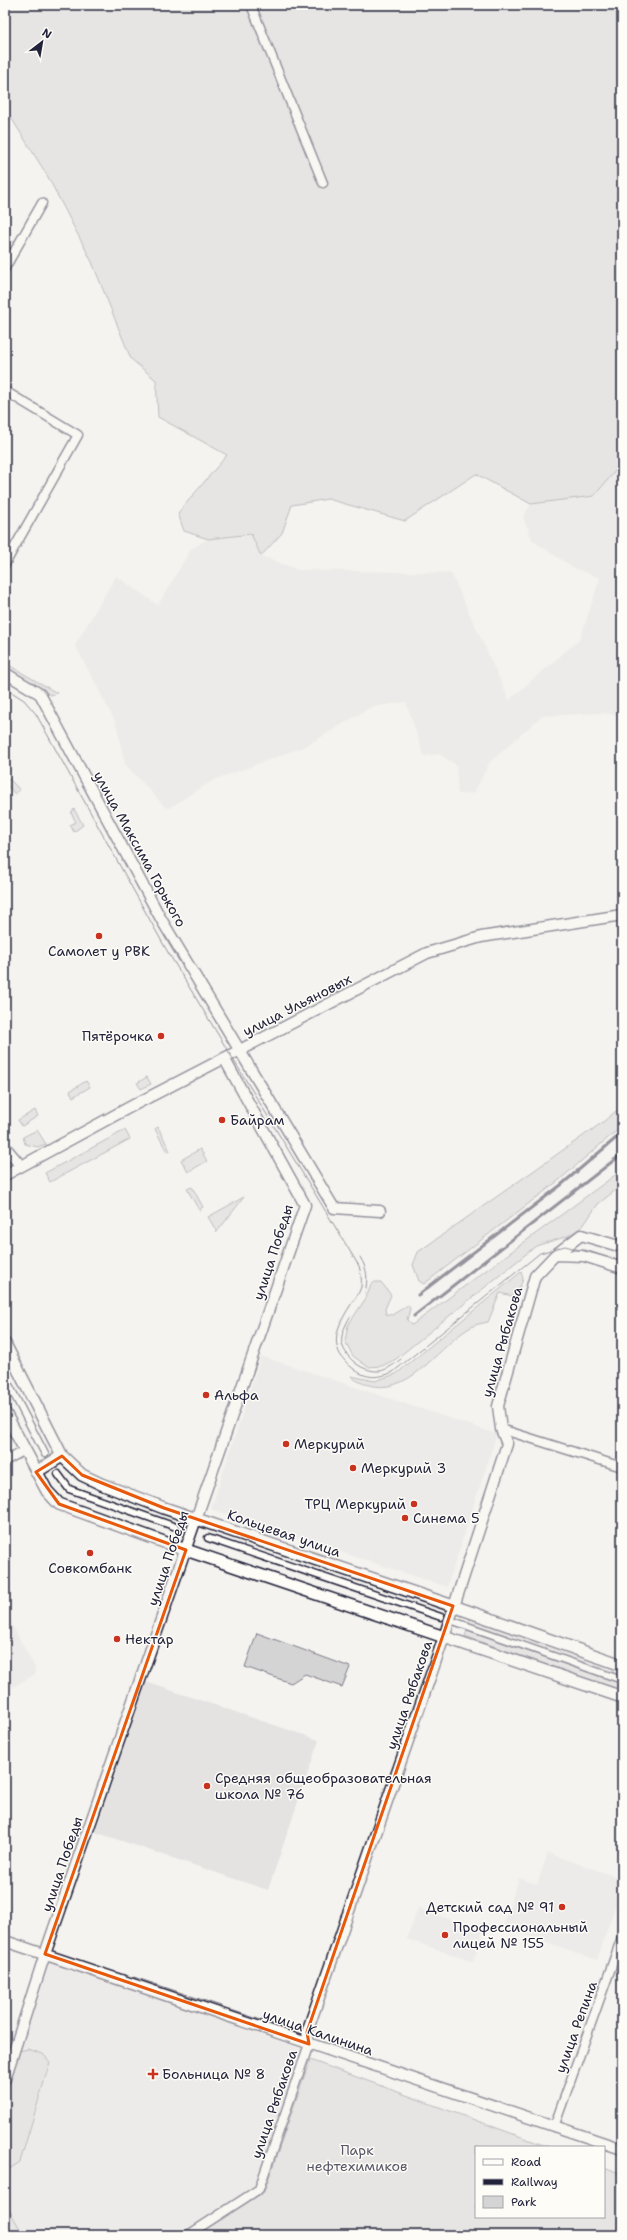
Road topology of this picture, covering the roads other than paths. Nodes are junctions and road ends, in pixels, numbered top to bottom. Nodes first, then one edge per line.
1 (251, 5) edge
2 (323, 183) dead end
3 (42, 203) dead end
4 (5, 268) edge
5 (5, 391) edge
6 (5, 564) edge
7 (5, 673) edge
8 (622, 915) edge
9 (240, 1050) junction
10 (224, 1058) junction
11 (5, 1147) edge
12 (21, 1166) junction
13 (5, 1175) edge
14 (380, 1212) dead end
15 (622, 1247) edge
16 (555, 1255) junction
17 (622, 1268) edge
18 (5, 1344) edge
19 (5, 1377) edge
20 (5, 1413) edge
21 (501, 1429) junction
22 (25, 1450) junction
23 (45, 1454) dead end
24 (62, 1456) junction
25 (5, 1462) edge
26 (622, 1467) edge
27 (36, 1472) junction
28 (58, 1474) dead end
29 (196, 1519) junction
30 (176, 1527) dead end
31 (208, 1538) dead end
32 (186, 1550) junction
33 (453, 1606) junction
34 (441, 1617) dead end
35 (456, 1622) dead end
36 (444, 1637) junction
37 (622, 1665) edge
38 (622, 1680) edge
39 (622, 1697) edge
40 (622, 1937) edge
41 (5, 1941) edge
42 (46, 1954) junction
43 (309, 2044) junction
44 (5, 2079) edge
45 (554, 2127) junction
46 (622, 2149) edge
47 (188, 2235) edge

1 - 2 street
3 - 4 street
5 - 6 street
7 - 9 street, улица Максима Горького
8 - 9 street, улица Ульяновых
9 - 10 street, улица Ульяновых
9 - 14 street, улица Максима Горького
10 - 12 street, улица Ульяновых
10 - 29 street, улица Победы
11 - 12 street
12 - 13 street, улица Ульяновых
15 - 16 street, улица Рыбакова
16 - 17 street
16 - 21 street, улица Рыбакова
18 - 24 main road, Кольцевая улица
19 - 23 street
20 - 22 main road
21 - 26 street
21 - 33 street, улица Рыбакова
22 - 25 street
22 - 27 main road
24 - 27 main road
24 - 29 main road, Кольцевая улица
27 - 32 main road
28 - 30 street
29 - 32 street, улица Победы
29 - 33 main road, Кольцевая улица
31 - 34 street
32 - 36 main road
32 - 42 street, улица Победы
33 - 36 street, улица Рыбакова
33 - 37 main road, Кольцевая улица
35 - 38 street
36 - 39 main road
36 - 43 street, улица Рыбакова
40 - 45 street, улица Репина
41 - 42 street, улица Калинина
42 - 43 street, улица Калинина
42 - 44 street, улица Победы
43 - 45 street, улица Калинина
43 - 47 street, улица Рыбакова
45 - 46 street, улица Калинина

